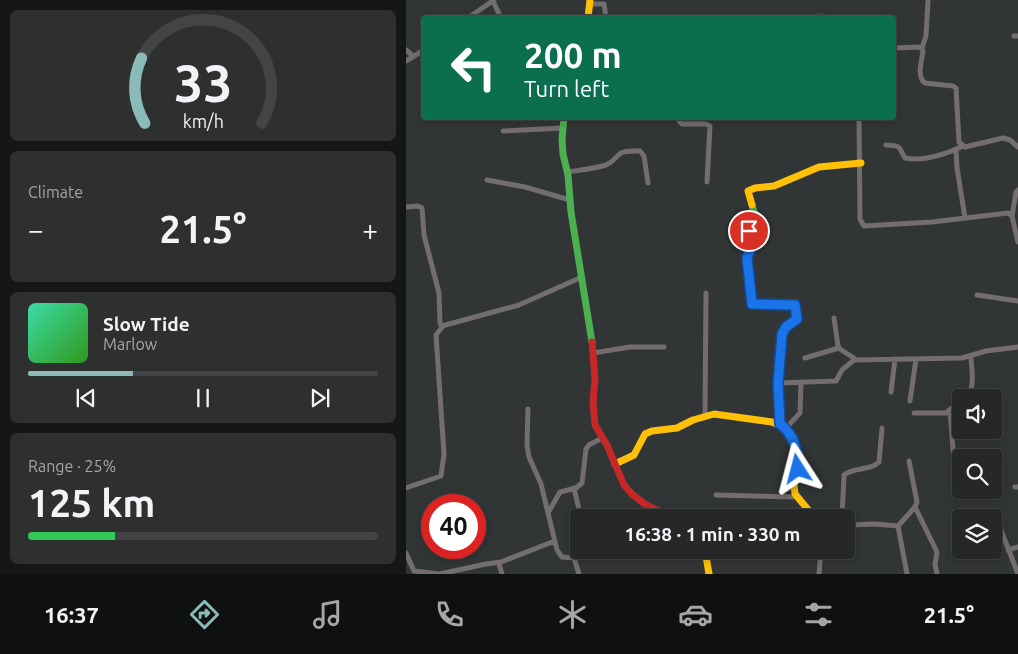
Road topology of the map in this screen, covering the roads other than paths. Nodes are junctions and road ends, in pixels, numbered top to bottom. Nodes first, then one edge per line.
1 (494, 0) edge
2 (928, 0) edge
3 (590, 2) edge
4 (472, 15) edge
5 (500, 15) edge
6 (588, 15) edge
7 (606, 15) edge
8 (896, 48) edge
9 (922, 48) junction
10 (406, 50) edge
11 (421, 52) edge
12 (413, 56) junction
13 (406, 60) edge
14 (564, 120) edge
15 (679, 120) edge
16 (859, 120) edge
17 (562, 128) junction
18 (503, 132) dead end
19 (886, 145) dead end
20 (962, 146) junction
21 (1018, 147) edge
22 (956, 149) junction
23 (861, 163) junction
24 (567, 172) junction
25 (487, 180) dead end
26 (707, 182) dead end
27 (648, 183) dead end
28 (1018, 190) edge
29 (570, 200) junction
30 (406, 207) edge
31 (1012, 216) junction
32 (965, 218) junction
33 (1018, 242) edge
34 (582, 277) junction
35 (706, 293) dead end
36 (977, 295) dead end
37 (1018, 301) edge
38 (834, 318) dead end
39 (443, 326) junction
40 (664, 347) dead end
41 (1018, 347) edge
42 (839, 348) junction
43 (593, 353) junction
44 (971, 356) junction
45 (805, 358) dead end
46 (916, 358) junction
47 (895, 359) junction
48 (858, 360) junction
49 (801, 382) junction
50 (778, 383) junction
51 (971, 389) edge
52 (891, 392) dead end
53 (910, 401) dead end
54 (528, 409) dead end
55 (950, 411) joint
56 (914, 413) dead end
57 (705, 416) junction
58 (783, 427) junction
59 (882, 428) dead end
60 (602, 438) junction
61 (953, 449) edge
62 (908, 461) dead end
63 (615, 464) junction
64 (406, 488) edge
65 (574, 488) junction
66 (716, 495) dead end
67 (797, 497) junction
68 (916, 507) junction
69 (579, 509) edge
70 (655, 509) edge
71 (807, 509) edge
72 (842, 509) edge
73 (548, 513) junction
74 (855, 525) edge
75 (898, 526) junction
76 (1002, 533) edge
77 (554, 541) junction
78 (1018, 547) edge
79 (1008, 550) junction
80 (406, 554) edge
81 (706, 559) edge
82 (820, 559) edge
83 (501, 562) junction
84 (415, 572) edge
85 (502, 574) edge
86 (579, 574) edge
87 (709, 574) edge
88 (819, 574) edge
89 (907, 574) edge
90 (937, 574) edge
91 (1018, 574) edge

1 - 4 street
1 - 5 street
2 - 9 street
3 - 6 street
3 - 7 street
8 - 9 street
9 - 20 street
10 - 12 street
11 - 12 street
12 - 13 street
14 - 17 street
15 - 26 street
16 - 23 street
17 - 18 street
17 - 24 street
19 - 22 street
20 - 21 street
20 - 22 street
22 - 32 street
23 - 32 street
23 - 50 street
24 - 27 street
24 - 29 street
25 - 29 street
28 - 31 street
29 - 34 street
30 - 39 street
31 - 32 street
31 - 33 street
34 - 39 street
34 - 43 street
35 - 57 street
36 - 37 street
38 - 42 street
39 - 64 street
40 - 43 street
41 - 44 street
42 - 45 street
42 - 48 street
43 - 60 street
44 - 46 street
44 - 51 street
46 - 47 street
46 - 53 street
47 - 48 street
47 - 52 street
48 - 49 street
49 - 50 street
49 - 58 street
50 - 58 street
54 - 73 street
55 - 56 street
55 - 61 street
57 - 58 street
57 - 63 street
58 - 67 street
59 - 72 street
60 - 63 street
60 - 65 street
62 - 68 street
63 - 70 street
65 - 69 street
65 - 73 street
66 - 67 street
67 - 71 street
68 - 75 street
68 - 90 street
73 - 77 street
74 - 75 street
75 - 89 street
76 - 79 street
77 - 83 street
77 - 86 street
78 - 79 street
79 - 91 street
80 - 84 street
81 - 87 street
82 - 88 street
83 - 84 street
83 - 85 street

